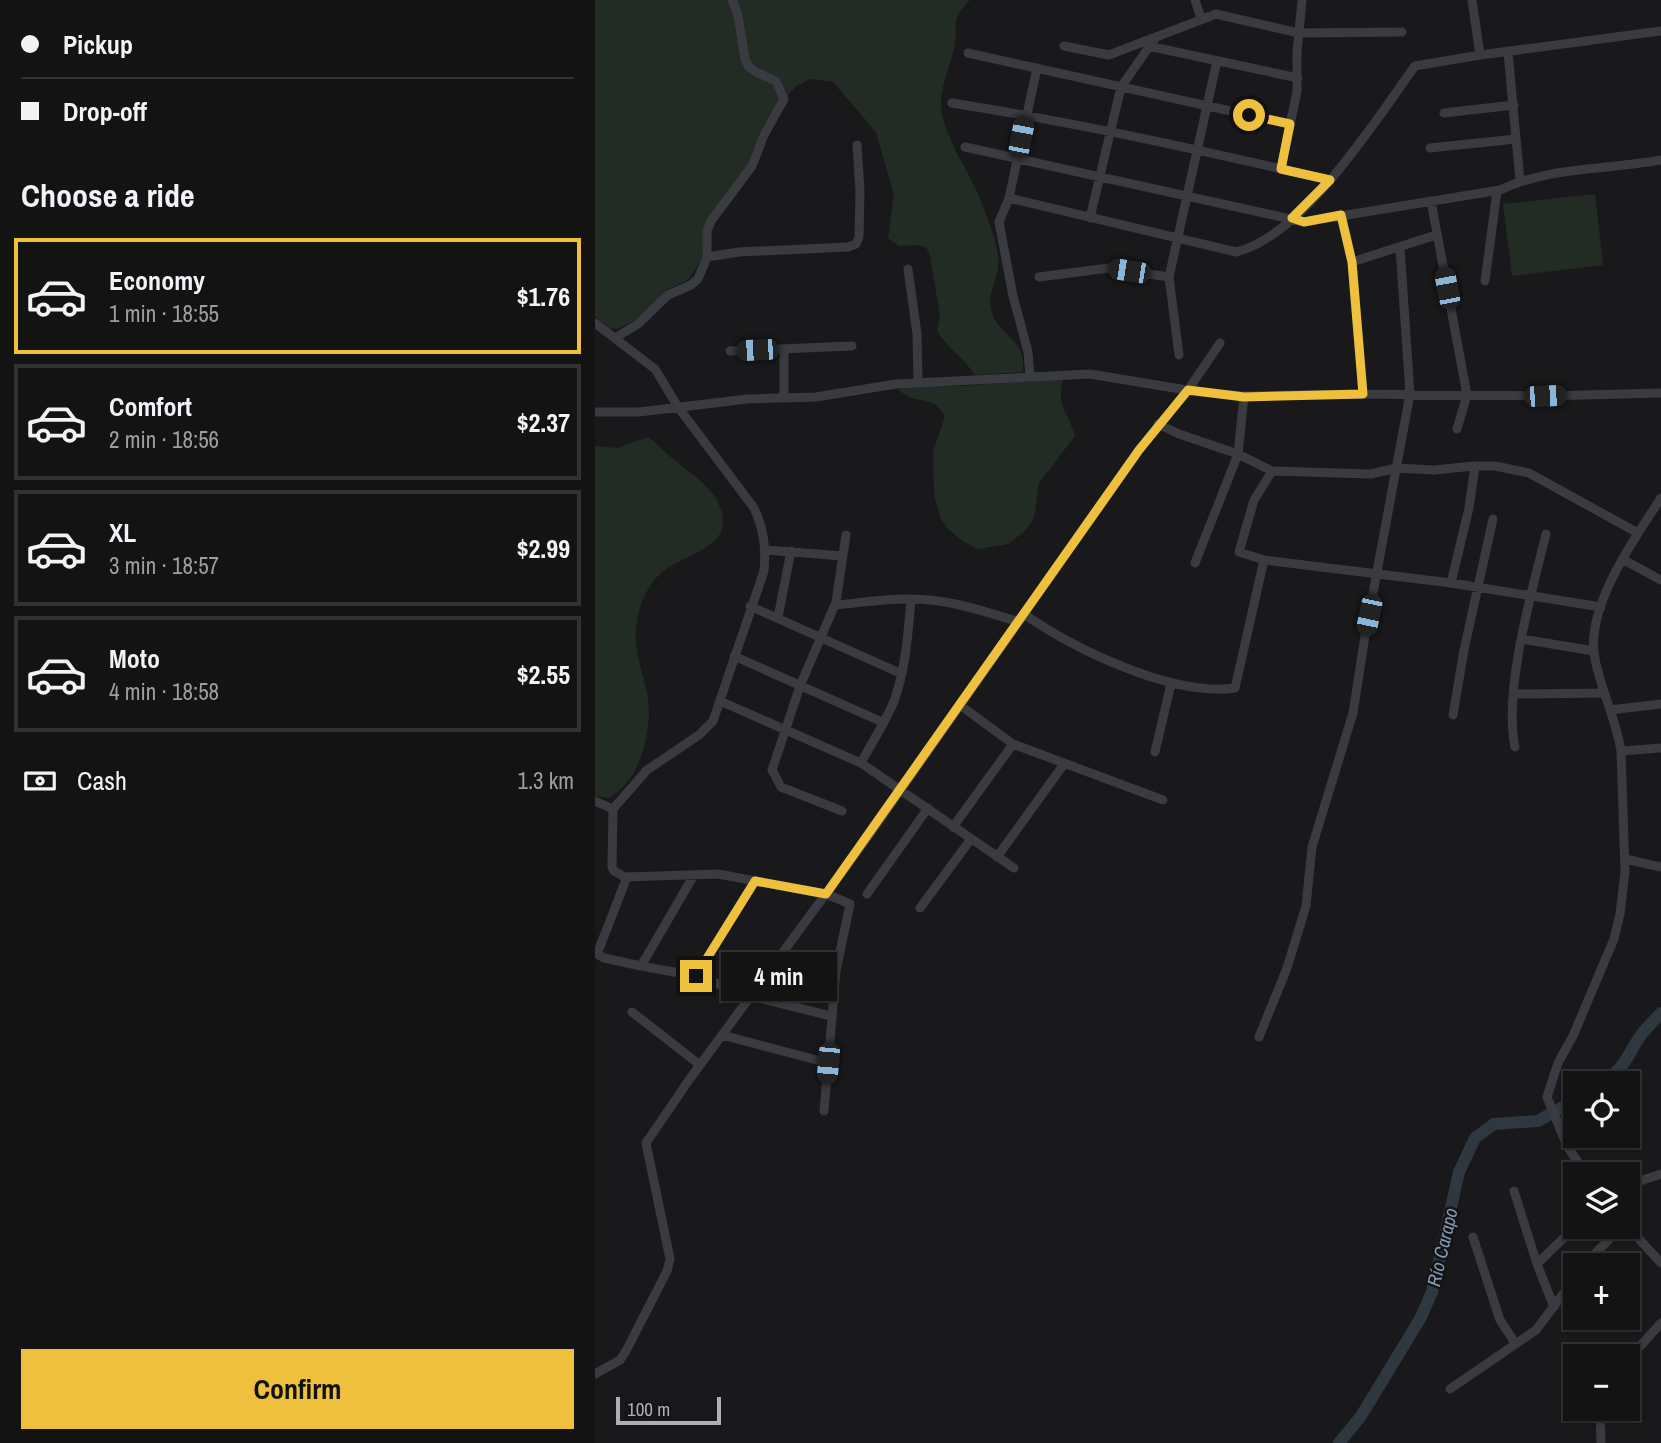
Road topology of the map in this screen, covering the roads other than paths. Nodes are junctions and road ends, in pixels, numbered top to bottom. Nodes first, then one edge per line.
1 (732, 0) edge
2 (1195, 0) edge
3 (1302, 0) edge
4 (1472, 0) edge
5 (1201, 18) junction
6 (1661, 31) edge
7 (1402, 32) dead end
8 (1299, 33) junction
9 (1156, 37) junction
10 (1064, 46) dead end
11 (1148, 46) junction
12 (1508, 52) junction
13 (968, 53) dead end
14 (1480, 55) junction
15 (1217, 61) junction
16 (1037, 68) junction
17 (1298, 78) junction
18 (1121, 87) junction
19 (952, 103) dead end
20 (1514, 105) junction
21 (1207, 106) junction
22 (1444, 113) dead end
23 (1026, 115) junction
24 (1290, 124) junction
25 (1109, 132) junction
26 (1516, 139) junction
27 (857, 145) dead end
28 (965, 147) dead end
29 (1430, 148) dead end
30 (1198, 149) junction
31 (1017, 159) junction
32 (1661, 160) edge
33 (1281, 169) junction
34 (1099, 176) junction
35 (1330, 180) junction
36 (1520, 180) junction
37 (1497, 191) junction
38 (1187, 194) junction
39 (1009, 198) junction
40 (1431, 201) junction
41 (1341, 215) junction
42 (1090, 218) junction
43 (1292, 218) junction
44 (1436, 235) junction
45 (1178, 237) junction
46 (1400, 248) junction
47 (707, 257) junction
48 (1352, 262) junction
49 (908, 269) dead end
50 (1168, 277) junction
51 (1039, 278) dead end
52 (1485, 281) dead end
53 (595, 323) edge
54 (615, 338) junction
55 (1220, 343) dead end
56 (852, 346) dead end
57 (784, 349) junction
58 (730, 351) dead end
59 (1179, 355) dead end
60 (1030, 376) junction
61 (918, 383) junction
62 (1188, 390) junction
63 (1661, 393) edge
64 (1363, 394) junction
65 (1411, 394) junction
66 (1468, 394) junction
67 (1244, 397) junction
68 (784, 398) junction
69 (678, 407) junction
70 (595, 412) edge
71 (1158, 424) junction
72 (1457, 429) dead end
73 (1238, 454) junction
74 (1475, 466) junction
75 (1396, 468) junction
76 (1272, 471) junction
77 (1661, 498) edge
78 (1493, 519) dead end
79 (1638, 533) junction
80 (1546, 534) dead end
81 (846, 535) dead end
82 (765, 550) junction
83 (791, 551) junction
84 (843, 556) junction
85 (1622, 559) junction
86 (1264, 560) junction
87 (1195, 563) dead end
88 (1378, 575) junction
89 (1661, 580) edge
90 (1451, 583) junction
91 (1478, 587) junction
92 (1531, 595) junction
93 (911, 599) junction
94 (835, 605) junction
95 (750, 606) junction
96 (1601, 607) junction
97 (778, 617) junction
98 (1021, 618) junction
99 (820, 636) junction
100 (1522, 639) junction
101 (1594, 651) junction
102 (734, 656) junction
103 (902, 674) junction
104 (1171, 684) junction
105 (800, 686) junction
106 (1603, 693) junction
107 (1514, 694) junction
108 (720, 701) junction
109 (1661, 704) edge
110 (960, 705) junction
111 (1610, 710) junction
112 (1453, 715) dead end
113 (882, 722) junction
114 (785, 728) junction
115 (1013, 744) junction
116 (1515, 747) dead end
117 (1661, 748) edge
118 (1621, 751) junction
119 (1155, 752) dead end
120 (862, 763) junction
121 (1064, 764) junction
122 (901, 790) junction
123 (1163, 800) dead end
124 (595, 801) edge
125 (928, 808) junction
126 (613, 809) junction
127 (842, 811) dead end
128 (953, 827) junction
129 (971, 839) junction
130 (997, 857) junction
131 (1625, 859) junction
132 (1661, 867) edge
133 (1014, 868) dead end
134 (694, 875) junction
135 (627, 877) junction
136 (755, 881) junction
137 (826, 894) junction
138 (867, 894) dead end
139 (920, 908) dead end
140 (641, 966) junction
141 (696, 976) junction
142 (751, 996) junction
143 (632, 1012) dead end
144 (831, 1016) junction
145 (722, 1035) junction
146 (1259, 1037) dead end
147 (828, 1063) junction
148 (700, 1065) junction
149 (824, 1111) dead end
150 (1578, 1162) edge
151 (1661, 1174) edge
152 (1640, 1181) edge
153 (1514, 1191) dead end
154 (1472, 1237) dead end
155 (1563, 1239) edge
156 (1609, 1239) edge
157 (1639, 1239) edge
158 (1596, 1253) edge
159 (1661, 1263) edge
160 (1537, 1264) junction
161 (1563, 1295) edge
162 (1554, 1307) junction
163 (1661, 1324) edge
164 (1515, 1343) junction
165 (1640, 1347) edge
166 (595, 1374) edge
167 (1450, 1389) dead end
168 (1600, 1421) edge
169 (1601, 1443) edge

1 - 47 street
2 - 5 street
3 - 8 street
4 - 14 street
5 - 8 street
5 - 9 street
6 - 12 street
7 - 8 street
8 - 17 street
9 - 10 street
9 - 11 street
11 - 15 street
11 - 18 street
12 - 14 street
12 - 20 street
13 - 16 street
14 - 35 street
15 - 17 street
15 - 21 street
16 - 18 street
16 - 23 street
17 - 24 street
18 - 21 street
18 - 25 street
19 - 23 street
20 - 22 street
20 - 26 street
21 - 24 street
21 - 30 street
23 - 25 street
23 - 31 street
24 - 33 street
25 - 30 street
25 - 34 street
26 - 29 street
26 - 36 street
27 - 47 street
28 - 31 street
30 - 33 street
30 - 38 street
31 - 34 street
31 - 39 street
32 - 36 street
33 - 35 street
34 - 38 street
34 - 42 street
35 - 43 street
36 - 37 street
37 - 40 street
37 - 52 street
38 - 43 street
38 - 45 street
39 - 42 street
39 - 60 street
40 - 41 street
40 - 44 street
41 - 43 street
41 - 48 street
42 - 45 street
43 - 45 street
44 - 46 street
44 - 66 street
45 - 50 street
46 - 48 street
46 - 65 street
47 - 54 street
48 - 64 street
49 - 61 street
50 - 51 street
50 - 59 street
53 - 54 street
54 - 69 street
55 - 62 street
56 - 57 street
57 - 58 street
57 - 68 street
60 - 61 street
60 - 62 street
61 - 68 street
62 - 67 street
62 - 71 street
63 - 66 street
64 - 65 street
64 - 67 street
65 - 66 street
65 - 75 street
66 - 72 street
67 - 73 street
68 - 69 street
69 - 70 street
69 - 82 street
71 - 73 street
71 - 98 street
73 - 76 street
73 - 87 street
74 - 75 street
74 - 79 street
74 - 90 street
75 - 76 street
75 - 88 street
76 - 86 street
77 - 79 street
78 - 91 street
79 - 85 street
80 - 92 street
81 - 84 street
82 - 83 street
82 - 95 street
83 - 84 street
83 - 97 street
84 - 94 street
85 - 89 street
85 - 96 street
86 - 88 street
86 - 104 street
88 - 90 street
88 - 146 street
90 - 91 street
91 - 92 street
91 - 112 street
92 - 96 street
92 - 100 street
93 - 94 street
93 - 98 street
93 - 103 street
94 - 99 street
95 - 97 street
95 - 102 street
96 - 101 street
97 - 99 street
98 - 104 street
98 - 110 street
99 - 103 street
99 - 105 street
100 - 101 street
100 - 107 street
101 - 106 street
102 - 105 street
102 - 108 street
103 - 113 street
104 - 119 street
105 - 113 street
105 - 114 street
106 - 107 street
106 - 111 street
107 - 116 street
108 - 114 street
108 - 126 street
109 - 111 street
110 - 115 street
110 - 122 street
111 - 118 street
113 - 120 street
114 - 120 street
114 - 127 street
115 - 121 street
115 - 128 street
117 - 118 street
118 - 131 street
120 - 122 street
121 - 123 street
121 - 130 street
122 - 125 street
122 - 137 street
124 - 126 street
125 - 128 street
125 - 138 street
126 - 135 street
128 - 129 street
129 - 130 street
129 - 139 street
130 - 133 street
131 - 132 street
131 - 150 street
134 - 135 street
134 - 136 street
134 - 140 street
135 - 140 street
136 - 137 street
136 - 141 street
137 - 142 street
137 - 144 street
140 - 141 street
141 - 142 street
142 - 144 street
142 - 145 street
143 - 148 street
144 - 147 street
145 - 147 street
145 - 148 street
147 - 149 street
148 - 166 street
151 - 152 street
153 - 160 street
154 - 164 street
155 - 160 street
156 - 158 street
157 - 159 street
160 - 162 street
161 - 162 street
162 - 164 street
163 - 165 street
164 - 167 street
168 - 169 street

